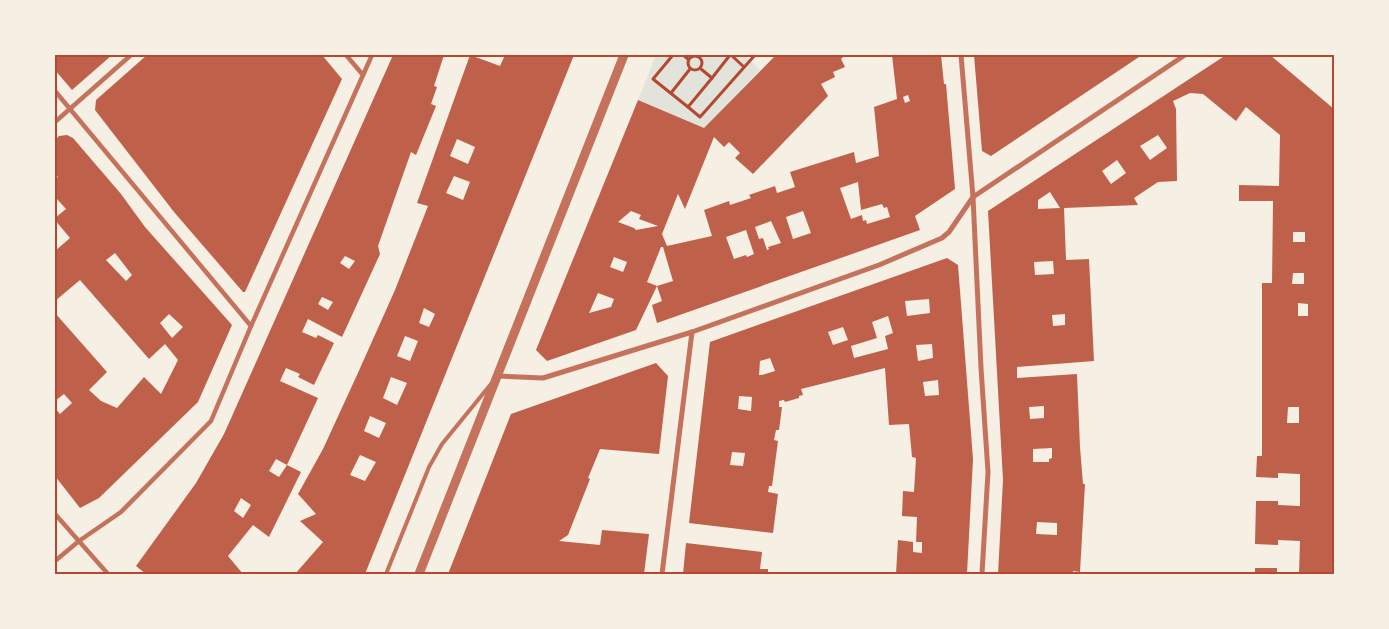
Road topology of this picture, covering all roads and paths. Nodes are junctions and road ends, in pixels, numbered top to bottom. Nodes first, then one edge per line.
1 (131, 55) edge
2 (346, 55) edge
3 (372, 55) edge
4 (624, 55) edge
5 (673, 55) edge
6 (683, 55) edge
7 (730, 55) edge
8 (755, 55) edge
9 (961, 55) edge
10 (1185, 55) edge
11 (699, 56) edge
12 (688, 59) junction
13 (744, 68) junction
14 (690, 69) junction
15 (700, 69) junction
16 (363, 75) junction
17 (712, 78) junction
18 (55, 91) edge
19 (671, 94) junction
20 (688, 107) junction
21 (70, 108) junction
22 (55, 122) edge
23 (973, 197) junction
24 (251, 326) junction
25 (692, 332) junction
26 (497, 376) junction
27 (55, 514) edge
28 (78, 541) junction
29 (55, 561) edge
30 (108, 574) edge
31 (386, 574) edge
32 (419, 574) edge
33 (662, 574) edge
34 (982, 574) edge

1 - 21 street
2 - 16 street
3 - 16 street
4 - 26 street
5 - 19 path
6 - 12 path
7 - 13 path
7 - 17 path
8 - 13 path
9 - 23 street
10 - 23 street
11 - 12 path
11 - 15 path
12 - 14 path
13 - 20 path
14 - 15 path
14 - 19 path
15 - 17 path
16 - 24 street
17 - 20 path
18 - 21 street
19 - 20 path
21 - 22 street
21 - 24 street
23 - 25 street
23 - 34 street
24 - 28 street
25 - 26 street
25 - 33 street
26 - 31 lane
26 - 32 street
27 - 28 street
28 - 29 street
28 - 30 street

